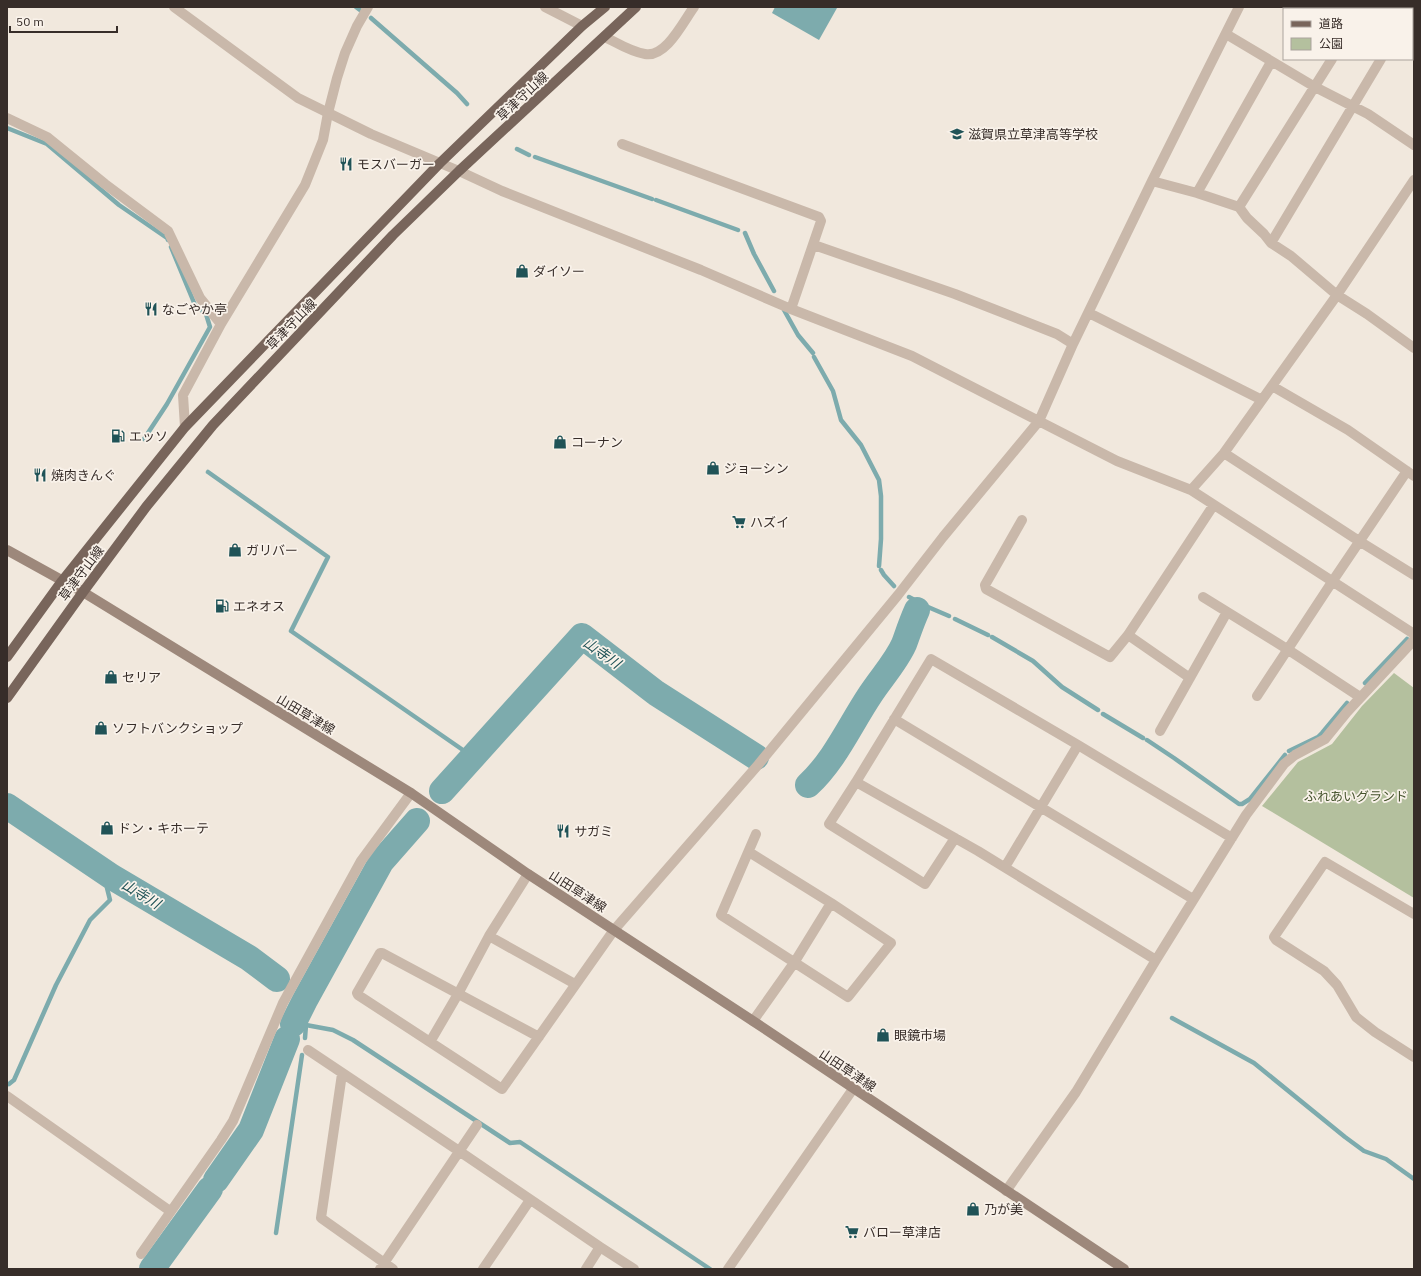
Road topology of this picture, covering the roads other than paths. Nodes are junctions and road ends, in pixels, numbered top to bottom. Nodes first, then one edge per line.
1 (174, 7) edge
2 (368, 7) edge
3 (546, 7) edge
4 (636, 7) edge
5 (694, 7) edge
6 (1239, 7) edge
7 (604, 8) edge
8 (582, 26) junction
9 (1226, 34) junction
10 (606, 35) junction
11 (1331, 60) edge
12 (1380, 60) edge
13 (1271, 62) junction
14 (1284, 63) edge
15 (1315, 87) junction
16 (1352, 106) junction
17 (328, 113) junction
18 (7, 118) edge
19 (622, 144) dead end
20 (1414, 145) edge
21 (440, 163) junction
22 (459, 171) junction
23 (1414, 180) edge
24 (1152, 181) junction
25 (1197, 193) junction
26 (1239, 207) junction
27 (1271, 242) junction
28 (814, 245) junction
29 (1337, 295) junction
30 (791, 309) junction
31 (1089, 313) junction
32 (221, 324) junction
33 (1073, 344) junction
34 (1414, 348) edge
35 (1272, 386) junction
36 (1262, 400) junction
37 (1039, 421) junction
38 (185, 427) junction
39 (1224, 452) junction
40 (1411, 474) edge
41 (1190, 490) junction
42 (1214, 506) junction
43 (1022, 520) dead end
44 (1359, 541) junction
45 (7, 550) edge
46 (1414, 575) edge
47 (62, 581) junction
48 (1332, 582) junction
49 (82, 592) junction
50 (1203, 597) dead end
51 (1227, 612) junction
52 (1414, 634) edge
53 (1128, 635) junction
54 (1414, 640) edge
55 (1287, 649) junction
56 (7, 657) edge
57 (1190, 678) junction
58 (1257, 696) dead end
59 (1360, 697) junction
60 (7, 698) edge
61 (894, 719) junction
62 (1160, 732) dead end
63 (1078, 745) junction
64 (856, 782) junction
65 (410, 793) junction
66 (1041, 808) junction
67 (756, 834) dead end
68 (955, 838) junction
69 (1232, 838) junction
70 (749, 852) junction
71 (1005, 867) junction
72 (528, 874) junction
73 (1193, 899) junction
74 (831, 903) junction
75 (1414, 914) edge
76 (614, 930) junction
77 (489, 936) junction
78 (1156, 960) junction
79 (794, 963) junction
80 (575, 984) junction
81 (458, 994) junction
82 (753, 1021) junction
83 (539, 1037) junction
84 (430, 1042) junction
85 (308, 1050) dead end
86 (1414, 1058) edge
87 (342, 1074) junction
88 (853, 1089) junction
89 (7, 1096) edge
90 (477, 1125) dead end
91 (459, 1151) junction
92 (1006, 1191) junction
93 (530, 1200) junction
94 (170, 1211) junction
95 (600, 1248) junction
96 (141, 1254) dead end
97 (386, 1267) edge
98 (483, 1269) edge
99 (586, 1269) edge
100 (634, 1269) edge
101 (728, 1269) edge
102 (1124, 1269) edge

1 - 17 street
2 - 17 street
3 - 8 street
4 - 10 main road, 草津守山線
5 - 10 street
6 - 9 street
7 - 8 main road, 草津守山線
8 - 21 main road, 草津守山線
9 - 13 street
9 - 24 street
10 - 22 main road, 草津守山線
11 - 15 street
12 - 16 street
13 - 14 street
13 - 25 street
14 - 15 street
15 - 16 street
15 - 26 street
16 - 20 street
16 - 27 street
17 - 21 street
17 - 32 street
18 - 32 street
19 - 28 street
21 - 22 street
21 - 38 main road, 草津守山線
22 - 30 street
22 - 49 main road, 草津守山線
23 - 29 street
24 - 25 street
24 - 31 street
25 - 26 street
26 - 27 street
27 - 29 street
28 - 30 street
28 - 33 street
29 - 34 street
29 - 35 street
30 - 37 street
31 - 33 street
31 - 36 street
32 - 38 street
33 - 37 street
35 - 36 street
35 - 40 street
36 - 39 street
37 - 41 street
37 - 76 street
38 - 47 main road, 草津守山線
39 - 41 street
39 - 44 street
40 - 44 street
41 - 42 street
42 - 48 street
42 - 53 street
43 - 53 street
44 - 46 street
44 - 48 street
45 - 47 main road, 山田草津線
47 - 49 main road, 山田草津線
47 - 56 main road, 草津守山線
48 - 52 street
48 - 55 street
49 - 60 main road, 草津守山線
49 - 65 main road, 山田草津線
50 - 51 street
51 - 55 street
51 - 57 street
53 - 57 street
54 - 59 street
55 - 58 street
55 - 59 street
57 - 62 street
59 - 69 street
61 - 63 street
61 - 64 street
61 - 66 street
63 - 66 street
63 - 69 street
64 - 68 street
64 - 68 street
65 - 72 main road, 山田草津線
65 - 94 street
66 - 71 street
66 - 73 street
67 - 70 street
68 - 71 street
69 - 73 street
70 - 74 street
70 - 79 street
71 - 78 street
72 - 76 main road, 山田草津線
72 - 77 street
73 - 78 street
74 - 79 street
74 - 79 street
75 - 86 street
76 - 80 street
76 - 82 main road, 山田草津線
77 - 80 street
77 - 81 street
78 - 92 street
79 - 82 street
80 - 83 street
81 - 83 street
81 - 84 street
81 - 84 street
82 - 88 main road, 山田草津線
83 - 84 street
85 - 87 street
87 - 91 street
87 - 97 street
88 - 92 main road, 山田草津線
88 - 101 street
89 - 94 street
90 - 91 street
91 - 93 street
91 - 97 street
92 - 102 main road, 山田草津線
93 - 95 street
93 - 98 street
94 - 96 street
95 - 99 street
95 - 100 street

